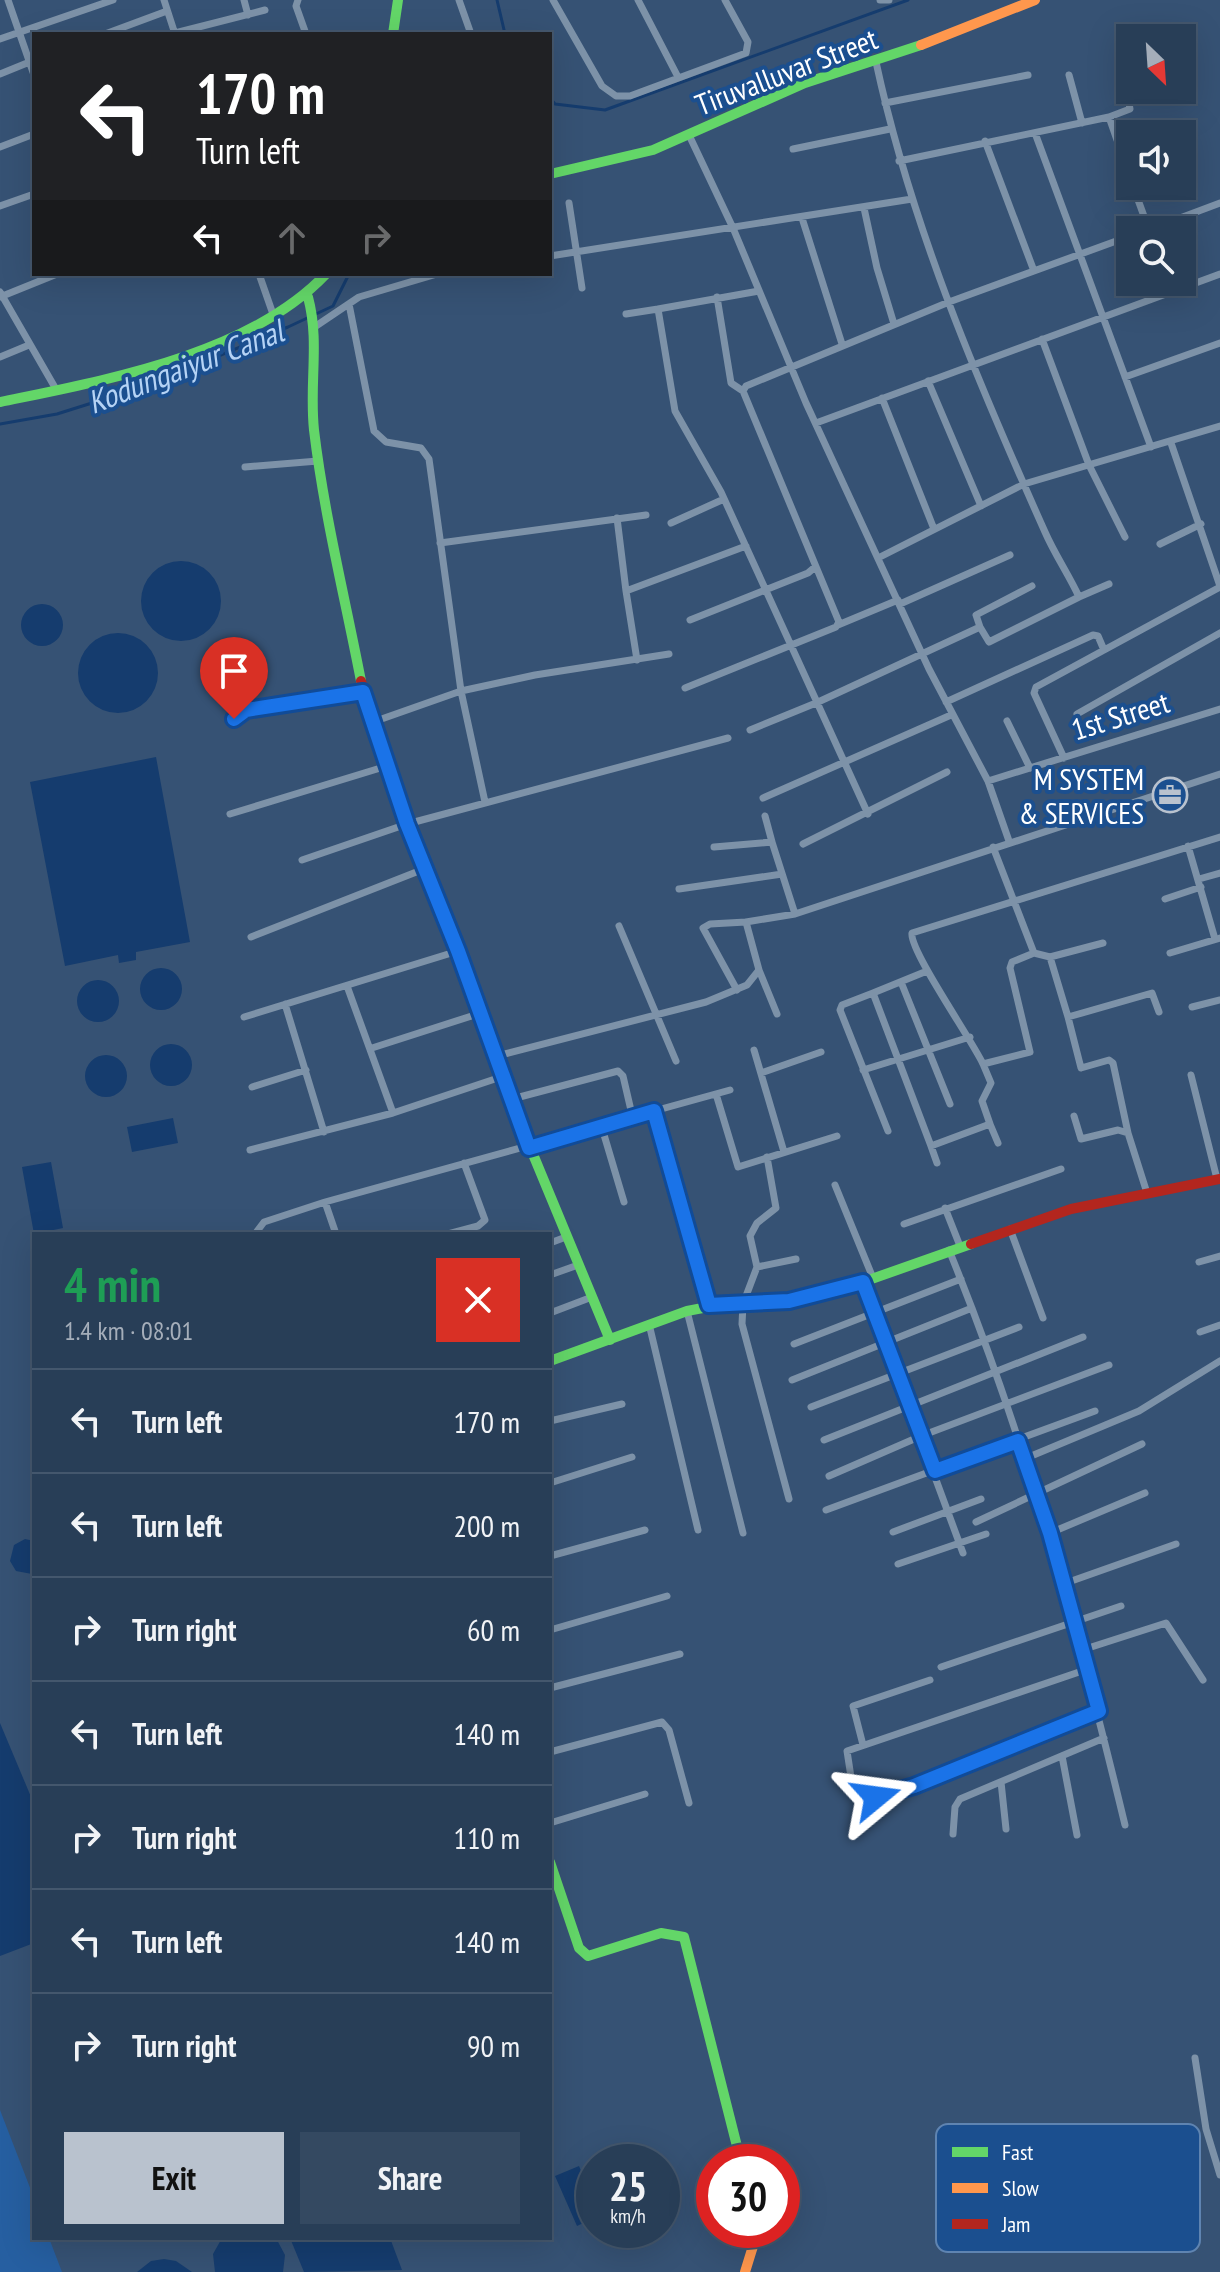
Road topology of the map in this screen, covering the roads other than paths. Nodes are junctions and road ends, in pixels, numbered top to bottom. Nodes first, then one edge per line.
1 (8, 0) edge
2 (113, 0) edge
3 (164, 0) edge
4 (244, 0) edge
5 (298, 0) edge
6 (398, 0) edge
7 (459, 0) edge
8 (553, 0) edge
9 (638, 0) edge
10 (725, 0) edge
11 (880, 0) edge
12 (889, 0) edge
13 (1035, 0) edge
14 (265, 10) dead end
15 (167, 11) junction
16 (248, 15) junction
17 (110, 32) edge
18 (174, 32) edge
19 (183, 32) edge
20 (305, 32) edge
21 (393, 32) edge
22 (470, 32) edge
23 (19, 33) junction
24 (0, 39) edge
25 (32, 61) edge
26 (876, 62) junction
27 (0, 74) edge
28 (1028, 75) dead end
29 (1069, 75) dead end
30 (678, 77) junction
31 (885, 103) junction
32 (1129, 104) edge
33 (1109, 117) junction
34 (1082, 123) junction
35 (890, 129) junction
36 (1035, 133) junction
37 (32, 135) edge
38 (689, 135) junction
39 (1116, 137) edge
40 (985, 141) junction
41 (0, 147) edge
42 (793, 149) dead end
43 (899, 161) junction
44 (552, 174) edge
45 (32, 195) edge
46 (912, 199) junction
47 (569, 203) dead end
48 (1220, 203) edge
49 (0, 206) edge
50 (864, 208) junction
51 (1185, 216) edge
52 (802, 218) junction
53 (733, 228) junction
54 (1116, 241) edge
55 (576, 252) junction
56 (1080, 255) junction
57 (552, 256) edge
58 (1034, 271) junction
59 (1220, 274) edge
60 (52, 276) edge
61 (260, 276) edge
62 (324, 276) edge
63 (430, 276) edge
64 (582, 288) dead end
65 (759, 291) junction
66 (1, 295) edge
67 (308, 297) junction
68 (717, 297) junction
69 (949, 302) junction
70 (349, 304) junction
71 (658, 309) junction
72 (626, 314) dead end
73 (1105, 316) junction
74 (274, 317) junction
75 (315, 324) junction
76 (894, 324) junction
77 (1042, 339) junction
78 (1220, 343) edge
79 (842, 344) junction
80 (29, 345) junction
81 (0, 357) edge
82 (974, 363) junction
83 (789, 366) junction
84 (1125, 377) junction
85 (928, 381) junction
86 (57, 391) junction
87 (743, 391) junction
88 (882, 398) junction
89 (0, 402) edge
90 (816, 423) junction
91 (1220, 426) edge
92 (1171, 443) junction
93 (1151, 447) junction
94 (318, 461) junction
95 (1089, 465) junction
96 (245, 467) dead end
97 (1024, 484) junction
98 (724, 499) junction
99 (981, 506) junction
100 (646, 515) dead end
101 (617, 518) junction
102 (671, 523) dead end
103 (1201, 524) junction
104 (934, 529) junction
105 (1125, 537) dead end
106 (440, 543) junction
107 (1160, 544) dead end
108 (746, 546) junction
109 (1010, 555) dead end
110 (880, 557) junction
111 (815, 567) junction
112 (1218, 570) edge
113 (1109, 584) dead end
114 (1032, 586) dead end
115 (1220, 586) edge
116 (764, 588) junction
117 (626, 591) junction
118 (1079, 597) junction
119 (899, 602) junction
120 (690, 620) dead end
121 (838, 625) junction
122 (980, 627) junction
123 (1220, 633) edge
124 (790, 644) junction
125 (1104, 650) junction
126 (922, 653) junction
127 (669, 654) dead end
128 (637, 660) junction
129 (685, 688) dead end
130 (461, 691) junction
131 (363, 692) junction
132 (946, 702) junction
133 (816, 703) junction
134 (1220, 709) edge
135 (1077, 714) dead end
136 (951, 715) junction
137 (234, 719) dead end
138 (1007, 721) dead end
139 (373, 722) junction
140 (750, 730) dead end
141 (728, 738) dead end
142 (1064, 758) junction
143 (844, 761) junction
144 (387, 766) junction
145 (1030, 768) junction
146 (947, 772) dead end
147 (1220, 774) edge
148 (988, 781) junction
149 (763, 798) dead end
150 (485, 802) junction
151 (230, 814) dead end
152 (868, 814) junction
153 (765, 816) dead end
154 (407, 824) junction
155 (1220, 837) edge
156 (1009, 841) junction
157 (772, 842) junction
158 (803, 844) dead end
159 (1188, 846) junction
160 (714, 847) dead end
161 (993, 847) junction
162 (302, 860) dead end
163 (424, 869) junction
164 (1220, 873) edge
165 (782, 874) junction
166 (1200, 883) junction
167 (679, 889) dead end
168 (1165, 899) dead end
169 (1014, 901) junction
170 (795, 914) junction
171 (746, 922) junction
172 (619, 926) dead end
173 (251, 937) dead end
174 (1218, 938) edge
175 (1103, 943) dead end
176 (458, 951) junction
177 (1034, 953) junction
178 (1170, 953) dead end
179 (1050, 957) junction
180 (759, 970) junction
181 (927, 971) junction
182 (901, 982) junction
183 (347, 986) junction
184 (737, 990) junction
185 (873, 993) junction
186 (1220, 1000) edge
187 (285, 1004) junction
188 (1192, 1007) dead end
189 (1159, 1012) dead end
190 (481, 1013) junction
191 (777, 1014) dead end
192 (656, 1015) junction
193 (244, 1017) dead end
194 (1068, 1017) junction
195 (970, 1037) junction
196 (372, 1048) junction
197 (754, 1050) dead end
198 (930, 1050) junction
199 (821, 1052) dead end
200 (497, 1056) junction
201 (676, 1061) dead end
202 (896, 1061) junction
203 (983, 1064) junction
204 (306, 1070) junction
205 (863, 1070) junction
206 (761, 1073) junction
207 (1191, 1075) dead end
208 (504, 1076) junction
209 (252, 1087) dead end
210 (730, 1090) dead end
211 (716, 1094) junction
212 (512, 1099) junction
213 (950, 1104) dead end
214 (654, 1111) junction
215 (393, 1113) junction
216 (1074, 1116) dead end
217 (633, 1119) junction
218 (990, 1124) junction
219 (602, 1128) junction
220 (888, 1131) dead end
221 (324, 1132) junction
222 (1128, 1133) junction
223 (837, 1136) dead end
224 (998, 1143) dead end
225 (931, 1146) junction
226 (529, 1148) junction
227 (250, 1150) dead end
228 (784, 1152) junction
229 (767, 1157) junction
230 (464, 1163) junction
231 (937, 1163) dead end
232 (1061, 1169) dead end
233 (1219, 1179) edge
234 (835, 1185) dead end
235 (1147, 1193) junction
236 (325, 1202) junction
237 (624, 1202) dead end
238 (945, 1208) junction
239 (904, 1224) dead end
240 (1010, 1229) junction
241 (256, 1232) edge
242 (335, 1232) edge
243 (456, 1232) edge
244 (566, 1237) junction
245 (552, 1242) edge
246 (954, 1248) junction
247 (1220, 1256) edge
248 (796, 1259) dead end
249 (1199, 1262) dead end
250 (578, 1265) junction
251 (757, 1267) junction
252 (552, 1274) edge
253 (961, 1279) junction
254 (868, 1280) junction
255 (592, 1297) junction
256 (743, 1304) junction
257 (709, 1305) junction
258 (972, 1308) junction
259 (687, 1311) junction
260 (873, 1311) junction
261 (552, 1312) edge
262 (1043, 1318) dead end
263 (649, 1324) junction
264 (1220, 1325) edge
265 (1019, 1327) dead end
266 (1200, 1332) dead end
267 (1083, 1337) dead end
268 (983, 1339) junction
269 (610, 1340) junction
270 (794, 1344) dead end
271 (885, 1345) junction
272 (552, 1360) edge
273 (1220, 1361) edge
274 (1109, 1365) dead end
275 (994, 1372) junction
276 (896, 1373) junction
277 (792, 1380) dead end
278 (622, 1404) dead end
279 (909, 1404) junction
280 (1006, 1405) junction
281 (811, 1407) dead end
282 (1095, 1411) dead end
283 (552, 1421) edge
284 (921, 1436) junction
285 (824, 1440) dead end
286 (1018, 1441) junction
287 (1142, 1444) dead end
288 (632, 1457) dead end
289 (1024, 1459) junction
290 (935, 1471) junction
291 (829, 1476) dead end
292 (552, 1482) edge
293 (1145, 1493) dead end
294 (1035, 1494) junction
295 (789, 1499) dead end
296 (981, 1499) dead end
297 (826, 1510) dead end
298 (949, 1511) junction
299 (976, 1522) dead end
300 (645, 1530) dead end
301 (698, 1530) dead end
302 (893, 1532) dead end
303 (743, 1533) dead end
304 (1050, 1533) junction
305 (986, 1534) dead end
306 (960, 1543) junction
307 (1176, 1544) dead end
308 (963, 1553) dead end
309 (552, 1555) edge
310 (898, 1564) dead end
311 (1063, 1584) junction
312 (667, 1596) dead end
313 (1121, 1606) dead end
314 (1074, 1623) junction
315 (552, 1629) edge
316 (1082, 1650) junction
317 (680, 1654) dead end
318 (941, 1667) dead end
319 (1088, 1669) junction
320 (930, 1680) dead end
321 (1203, 1680) dead end
322 (552, 1687) edge
323 (1099, 1711) junction
324 (1104, 1738) junction
325 (863, 1745) junction
326 (552, 1751) edge
327 (1062, 1756) junction
328 (1001, 1782) junction
329 (645, 1794) dead end
330 (689, 1803) dead end
331 (552, 1822) edge
332 (1125, 1825) dead end
333 (1006, 1829) dead end
334 (953, 1834) dead end
335 (1077, 1835) dead end
336 (552, 1868) edge
337 (1195, 2058) dead end
338 (736, 2144) edge
339 (1217, 2160) edge
340 (1220, 2175) edge
341 (752, 2248) edge
342 (745, 2272) edge

1 - 23 street
2 - 23 street
3 - 15 street
4 - 16 street
5 - 20 street
6 - 21 street
7 - 22 street
8 - 30 street
9 - 30 street
10 - 30 street
11 - 12 street
13 - 26 street, Tiruvalluvar Street
14 - 16 street
15 - 17 street
15 - 18 street
16 - 19 street
23 - 24 street
23 - 25 street
25 - 27 street
26 - 31 street
26 - 38 street, Tiruvalluvar Street
28 - 31 street
29 - 34 street
31 - 35 street
32 - 33 street
33 - 34 street
33 - 39 street
34 - 36 street
35 - 42 street
35 - 43 street
36 - 40 street
36 - 56 street
37 - 41 street
38 - 44 street, Tiruvalluvar Street
38 - 53 street
40 - 43 street
40 - 58 street
43 - 46 street
45 - 49 street
46 - 50 street
46 - 69 street
47 - 55 street
48 - 51 street
50 - 52 street
50 - 76 street
52 - 53 street
52 - 79 street
53 - 55 street
53 - 65 street
54 - 56 street
55 - 57 street
55 - 64 street
56 - 58 street
56 - 73 street
58 - 69 street
59 - 73 street
60 - 66 street
61 - 74 street
62 - 67 street
63 - 70 street
65 - 68 street
65 - 83 street
66 - 80 street
67 - 74 street
67 - 75 street
68 - 71 street
68 - 87 street
69 - 76 street
69 - 82 street
70 - 75 street
70 - 106 street
71 - 72 street
71 - 98 street
73 - 77 street
73 - 84 street
74 - 86 street
75 - 94 street
76 - 79 street
77 - 82 street
77 - 95 street
78 - 84 street
79 - 83 street
80 - 81 street
80 - 86 street
82 - 85 street
82 - 97 street
83 - 87 street
83 - 90 street
84 - 93 street
85 - 88 street
85 - 99 street
86 - 89 street
87 - 111 street
88 - 90 street
88 - 104 street
90 - 110 street
91 - 92 street
92 - 93 street
92 - 103 street
93 - 95 street
94 - 96 street
94 - 131 street
95 - 97 street
95 - 105 street
97 - 99 street
97 - 118 street
98 - 102 street
98 - 108 street
99 - 104 street
100 - 101 street
101 - 106 street
101 - 117 street
103 - 107 street
103 - 112 street
104 - 110 street
106 - 130 street
108 - 116 street
108 - 117 street
109 - 119 street
110 - 119 street
111 - 116 street
111 - 121 street
112 - 115 street
113 - 118 street
114 - 122 street
115 - 125 street
116 - 120 street
116 - 124 street
117 - 128 street
118 - 122 street
119 - 121 street
119 - 126 street
121 - 124 street
122 - 126 street
123 - 135 street
124 - 129 street
124 - 133 street
125 - 132 street
125 - 142 street
126 - 132 street
126 - 133 street
127 - 128 street
128 - 130 street
130 - 139 street
130 - 150 street
131 - 137 street
131 - 139 street
132 - 136 street
133 - 140 street
133 - 143 street
134 - 142 street, 1st Street
136 - 143 street
136 - 148 street
138 - 145 street
139 - 144 street
141 - 150 street
142 - 145 street, 1st Street
143 - 149 street
143 - 152 street
144 - 151 street
144 - 154 street
145 - 148 street, 1st Street
146 - 152 street
147 - 156 street
148 - 156 street
150 - 154 street
152 - 158 street
153 - 157 street
154 - 162 street
154 - 163 street
155 - 159 street
156 - 161 street
157 - 160 street
157 - 165 street
159 - 166 street
159 - 169 street
161 - 169 street
161 - 170 street
163 - 173 street
163 - 176 street
164 - 166 street
165 - 167 street
165 - 170 street
166 - 168 street
166 - 174 street
169 - 177 street
169 - 181 street
170 - 171 street
171 - 180 street
171 - 184 street
172 - 192 street
174 - 178 street
175 - 179 street
176 - 183 street
176 - 190 street
177 - 179 street
177 - 203 street
179 - 194 street
180 - 184 street
180 - 191 street
181 - 182 street
181 - 195 street
182 - 185 street
182 - 198 street
183 - 187 street
183 - 196 street
184 - 192 street
185 - 202 street
185 - 205 street
186 - 188 street
187 - 193 street
187 - 204 street
189 - 194 street
190 - 196 street
190 - 200 street
192 - 200 street
192 - 201 street
194 - 222 street
195 - 198 street
195 - 203 street
196 - 215 street
197 - 206 street
198 - 202 street
198 - 213 street
199 - 206 street
200 - 208 street
202 - 205 street
202 - 225 street
203 - 218 street
204 - 209 street
204 - 221 street
205 - 220 street
206 - 228 street
207 - 233 street
208 - 212 street
208 - 215 street
210 - 211 street
211 - 214 street
211 - 229 street
212 - 217 street
212 - 226 street
214 - 217 street
214 - 257 street
215 - 221 street
216 - 222 street
217 - 219 street
218 - 224 street
218 - 225 street
219 - 226 street
219 - 237 street
221 - 227 street
222 - 235 street
223 - 228 street
225 - 231 street
226 - 230 street
226 - 244 street
228 - 229 street
229 - 251 street
230 - 236 street
230 - 243 street
232 - 238 street
233 - 235 street
234 - 254 street
235 - 240 street
236 - 241 street
236 - 242 street
238 - 239 street
238 - 246 street
240 - 246 street
240 - 262 street
244 - 245 street
244 - 250 street
246 - 253 street
246 - 254 street
247 - 249 street
248 - 251 street
250 - 252 street
250 - 255 street
251 - 256 street
253 - 258 street
253 - 260 street
254 - 256 street
254 - 260 street
255 - 261 street
255 - 269 street
256 - 257 street
256 - 295 street
257 - 259 street
258 - 268 street
258 - 271 street
259 - 263 street
259 - 303 street
260 - 270 street
260 - 271 street
263 - 269 street
263 - 301 street
264 - 266 street
265 - 268 street
267 - 275 street
268 - 275 street
268 - 276 street
269 - 272 street
271 - 276 street
271 - 277 street
273 - 289 street
274 - 280 street
275 - 279 street
275 - 280 street
276 - 279 street
276 - 281 street
278 - 283 street
279 - 284 street
279 - 285 street
280 - 284 street
280 - 286 street
282 - 286 street
284 - 290 street
284 - 291 street
286 - 289 street
286 - 290 street
287 - 294 street
288 - 292 street
289 - 294 street
290 - 297 street
290 - 298 street
293 - 304 street
294 - 299 street
294 - 304 street
296 - 298 street
298 - 302 street
298 - 306 street
300 - 309 street
304 - 311 street
305 - 306 street
306 - 308 street
306 - 310 street
307 - 311 street
311 - 314 street
312 - 315 street
313 - 314 street
314 - 316 street
314 - 318 street
316 - 319 street
316 - 321 street
317 - 322 street
319 - 323 street
319 - 325 street
320 - 325 street
323 - 324 street
323 - 325 street
324 - 327 street
324 - 332 street
326 - 330 street
327 - 328 street
327 - 335 street
328 - 333 street
328 - 334 street
329 - 331 street
336 - 338 street
337 - 339 street
339 - 340 street
341 - 342 street

